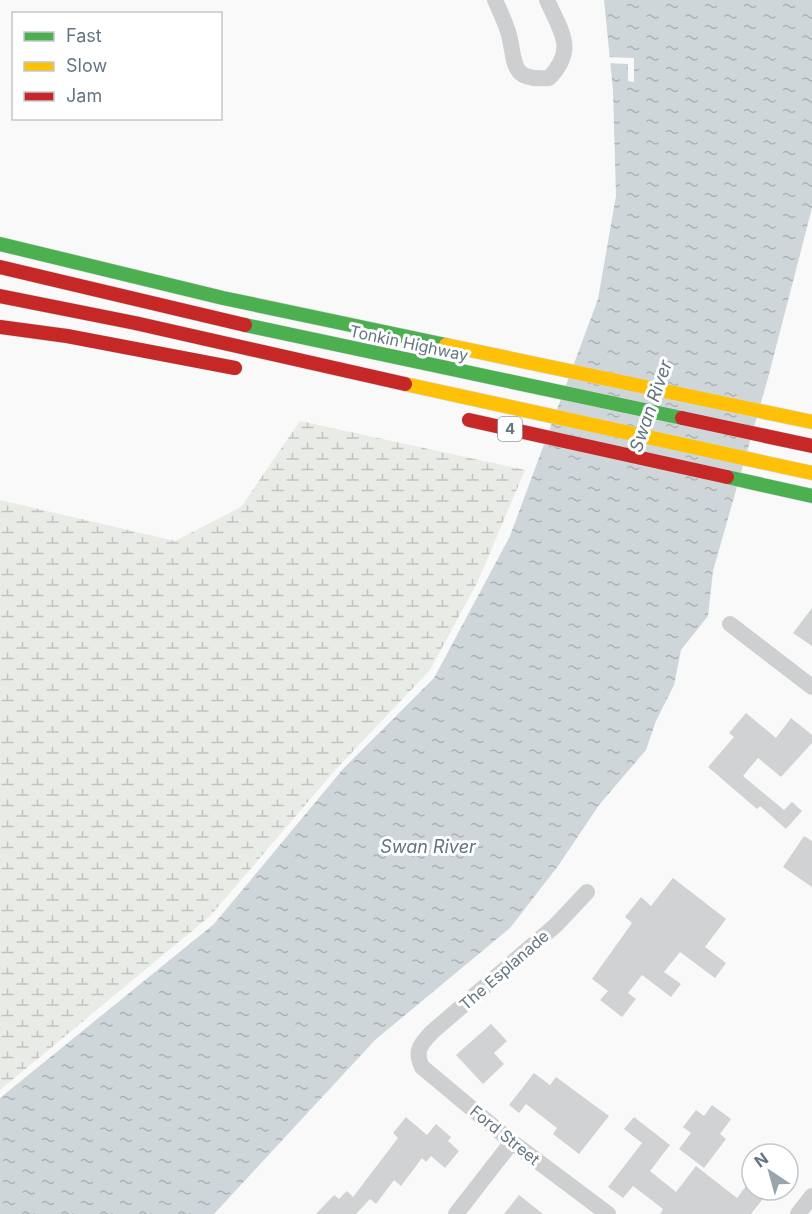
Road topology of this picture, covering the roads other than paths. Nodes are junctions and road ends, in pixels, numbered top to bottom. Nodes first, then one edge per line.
1 (495, 0) edge
2 (547, 0) edge
3 (0, 244) edge
4 (0, 267) edge
5 (0, 296) edge
6 (0, 327) edge
7 (254, 372) dead end
8 (452, 416) dead end
9 (812, 422) edge
10 (812, 446) edge
11 (812, 473) edge
12 (812, 496) edge
13 (730, 624) dead end
14 (812, 687) edge
15 (587, 892) dead end
16 (419, 1046) joint
17 (512, 1142) junction
18 (812, 1196) edge
19 (456, 1214) edge
20 (608, 1214) edge
21 (798, 1214) edge

1 - 2 street
3 - 9 highway
4 - 10 highway, Tonkin Highway
5 - 11 highway
6 - 7 highway
8 - 12 highway, 4
13 - 14 street
15 - 16 street, The Esplanade
16 - 17 street, Ford Street
17 - 19 street
17 - 20 street, Ford Street
18 - 21 street

